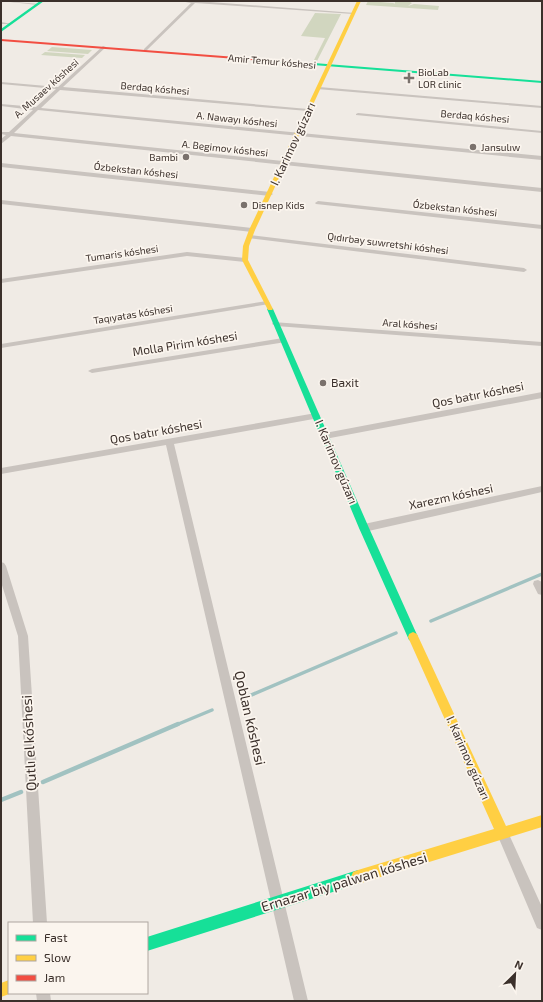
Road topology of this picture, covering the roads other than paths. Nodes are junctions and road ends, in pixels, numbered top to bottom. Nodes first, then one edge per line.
1 (1, 1) edge
2 (182, 1) edge
3 (359, 1) edge
4 (40, 2) edge
5 (194, 2) edge
6 (218, 2) edge
7 (353, 13) junction
8 (6, 24) edge
9 (1, 31) edge
10 (1, 40) edge
11 (104, 47) junction
12 (146, 50) junction
13 (329, 65) junction
14 (542, 82) edge
15 (1, 83) edge
16 (59, 88) junction
17 (319, 88) junction
18 (1, 106) edge
19 (542, 107) edge
20 (37, 109) junction
21 (308, 110) junction
22 (358, 114) dead end
23 (542, 132) edge
24 (1, 133) edge
25 (9, 134) junction
26 (298, 134) junction
27 (1, 142) edge
28 (542, 158) edge
29 (284, 163) junction
30 (1, 164) edge
31 (542, 190) edge
32 (270, 194) junction
33 (1, 202) edge
34 (318, 203) dead end
35 (542, 227) edge
36 (251, 234) junction
37 (245, 260) junction
38 (524, 270) dead end
39 (1, 281) edge
40 (267, 303) junction
41 (276, 324) junction
42 (283, 340) junction
43 (542, 344) edge
44 (1, 346) edge
45 (92, 371) dead end
46 (542, 395) edge
47 (316, 416) junction
48 (325, 436) junction
49 (169, 441) junction
50 (1, 471) edge
51 (542, 489) edge
52 (364, 528) junction
53 (1, 566) edge
54 (542, 821) edge
55 (503, 834) junction
56 (278, 902) junction
57 (40, 922) edge
58 (542, 923) edge
59 (148, 944) edge
60 (301, 1001) edge

1 - 4 street
2 - 5 street
3 - 7 street, I. Karimov gúzarı
4 - 8 street
5 - 6 street
5 - 12 street
6 - 7 street
7 - 13 street, I. Karimov gúzarı
8 - 9 street
10 - 11 street, Amir Temur kóshesi
11 - 12 street, Amir Temur kóshesi
11 - 16 street, A. Musaev kóshesi
12 - 13 street, Amir Temur kóshesi
13 - 14 street, Amir Temur kóshesi
13 - 17 street, I. Karimov gúzarı
15 - 16 street, Berdaq kóshesi
16 - 20 street, A. Musaev kóshesi
16 - 21 street, Berdaq kóshesi
17 - 19 street
17 - 21 street, I. Karimov gúzarı
18 - 20 street, A. Nawayı kóshesi
20 - 25 street, A. Musaev kóshesi
20 - 26 street, A. Nawayı kóshesi
21 - 26 street, I. Karimov gúzarı
22 - 23 street, Berdaq kóshesi
24 - 25 street, A. Begimov kóshesi
25 - 27 street, A. Musaev kóshesi
25 - 29 street, A. Begimov kóshesi
26 - 28 street, A. Nawayı kóshesi
26 - 29 street, I. Karimov gúzarı
29 - 31 street, A. Begimov kóshesi
29 - 32 street, I. Karimov gúzarı
30 - 32 street, Ózbekstan kóshesi
32 - 36 street, I. Karimov gúzarı
33 - 36 street, Qıdırbay suwretshi kóshesi
34 - 35 street, Ózbekstan kóshesi
36 - 37 street, I. Karimov gúzarı
36 - 38 street, Qıdırbay suwretshi kóshesi
37 - 39 street, Tumaris kóshesi
37 - 40 street, I. Karimov gúzarı
40 - 41 street, I. Karimov gúzarı
40 - 44 street, Taqıyatas kóshesi
41 - 42 street, I. Karimov gúzarı
41 - 43 street, Aral kóshesi
42 - 45 street, Molla Pirim kóshesi
42 - 47 street, I. Karimov gúzarı
46 - 48 street, Qos batır kóshesi
47 - 48 street, I. Karimov gúzarı
47 - 49 street, Qos batır kóshesi
48 - 52 street, I. Karimov gúzarı
49 - 50 street, Qos batır kóshesi
49 - 56 street, Qoblan kóshesi
51 - 52 street, Xarezm kóshesi
52 - 55 street, I. Karimov gúzarı
53 - 57 street, Qutlı el kóshesi
54 - 55 street, Ernazar biy palwan kóshesi
55 - 56 street, Ernazar biy palwan kóshesi
55 - 58 street, I. Karimov gúzarı
56 - 59 street, Ernazar biy palwan kóshesi
56 - 60 street, Qoblan kóshesi

